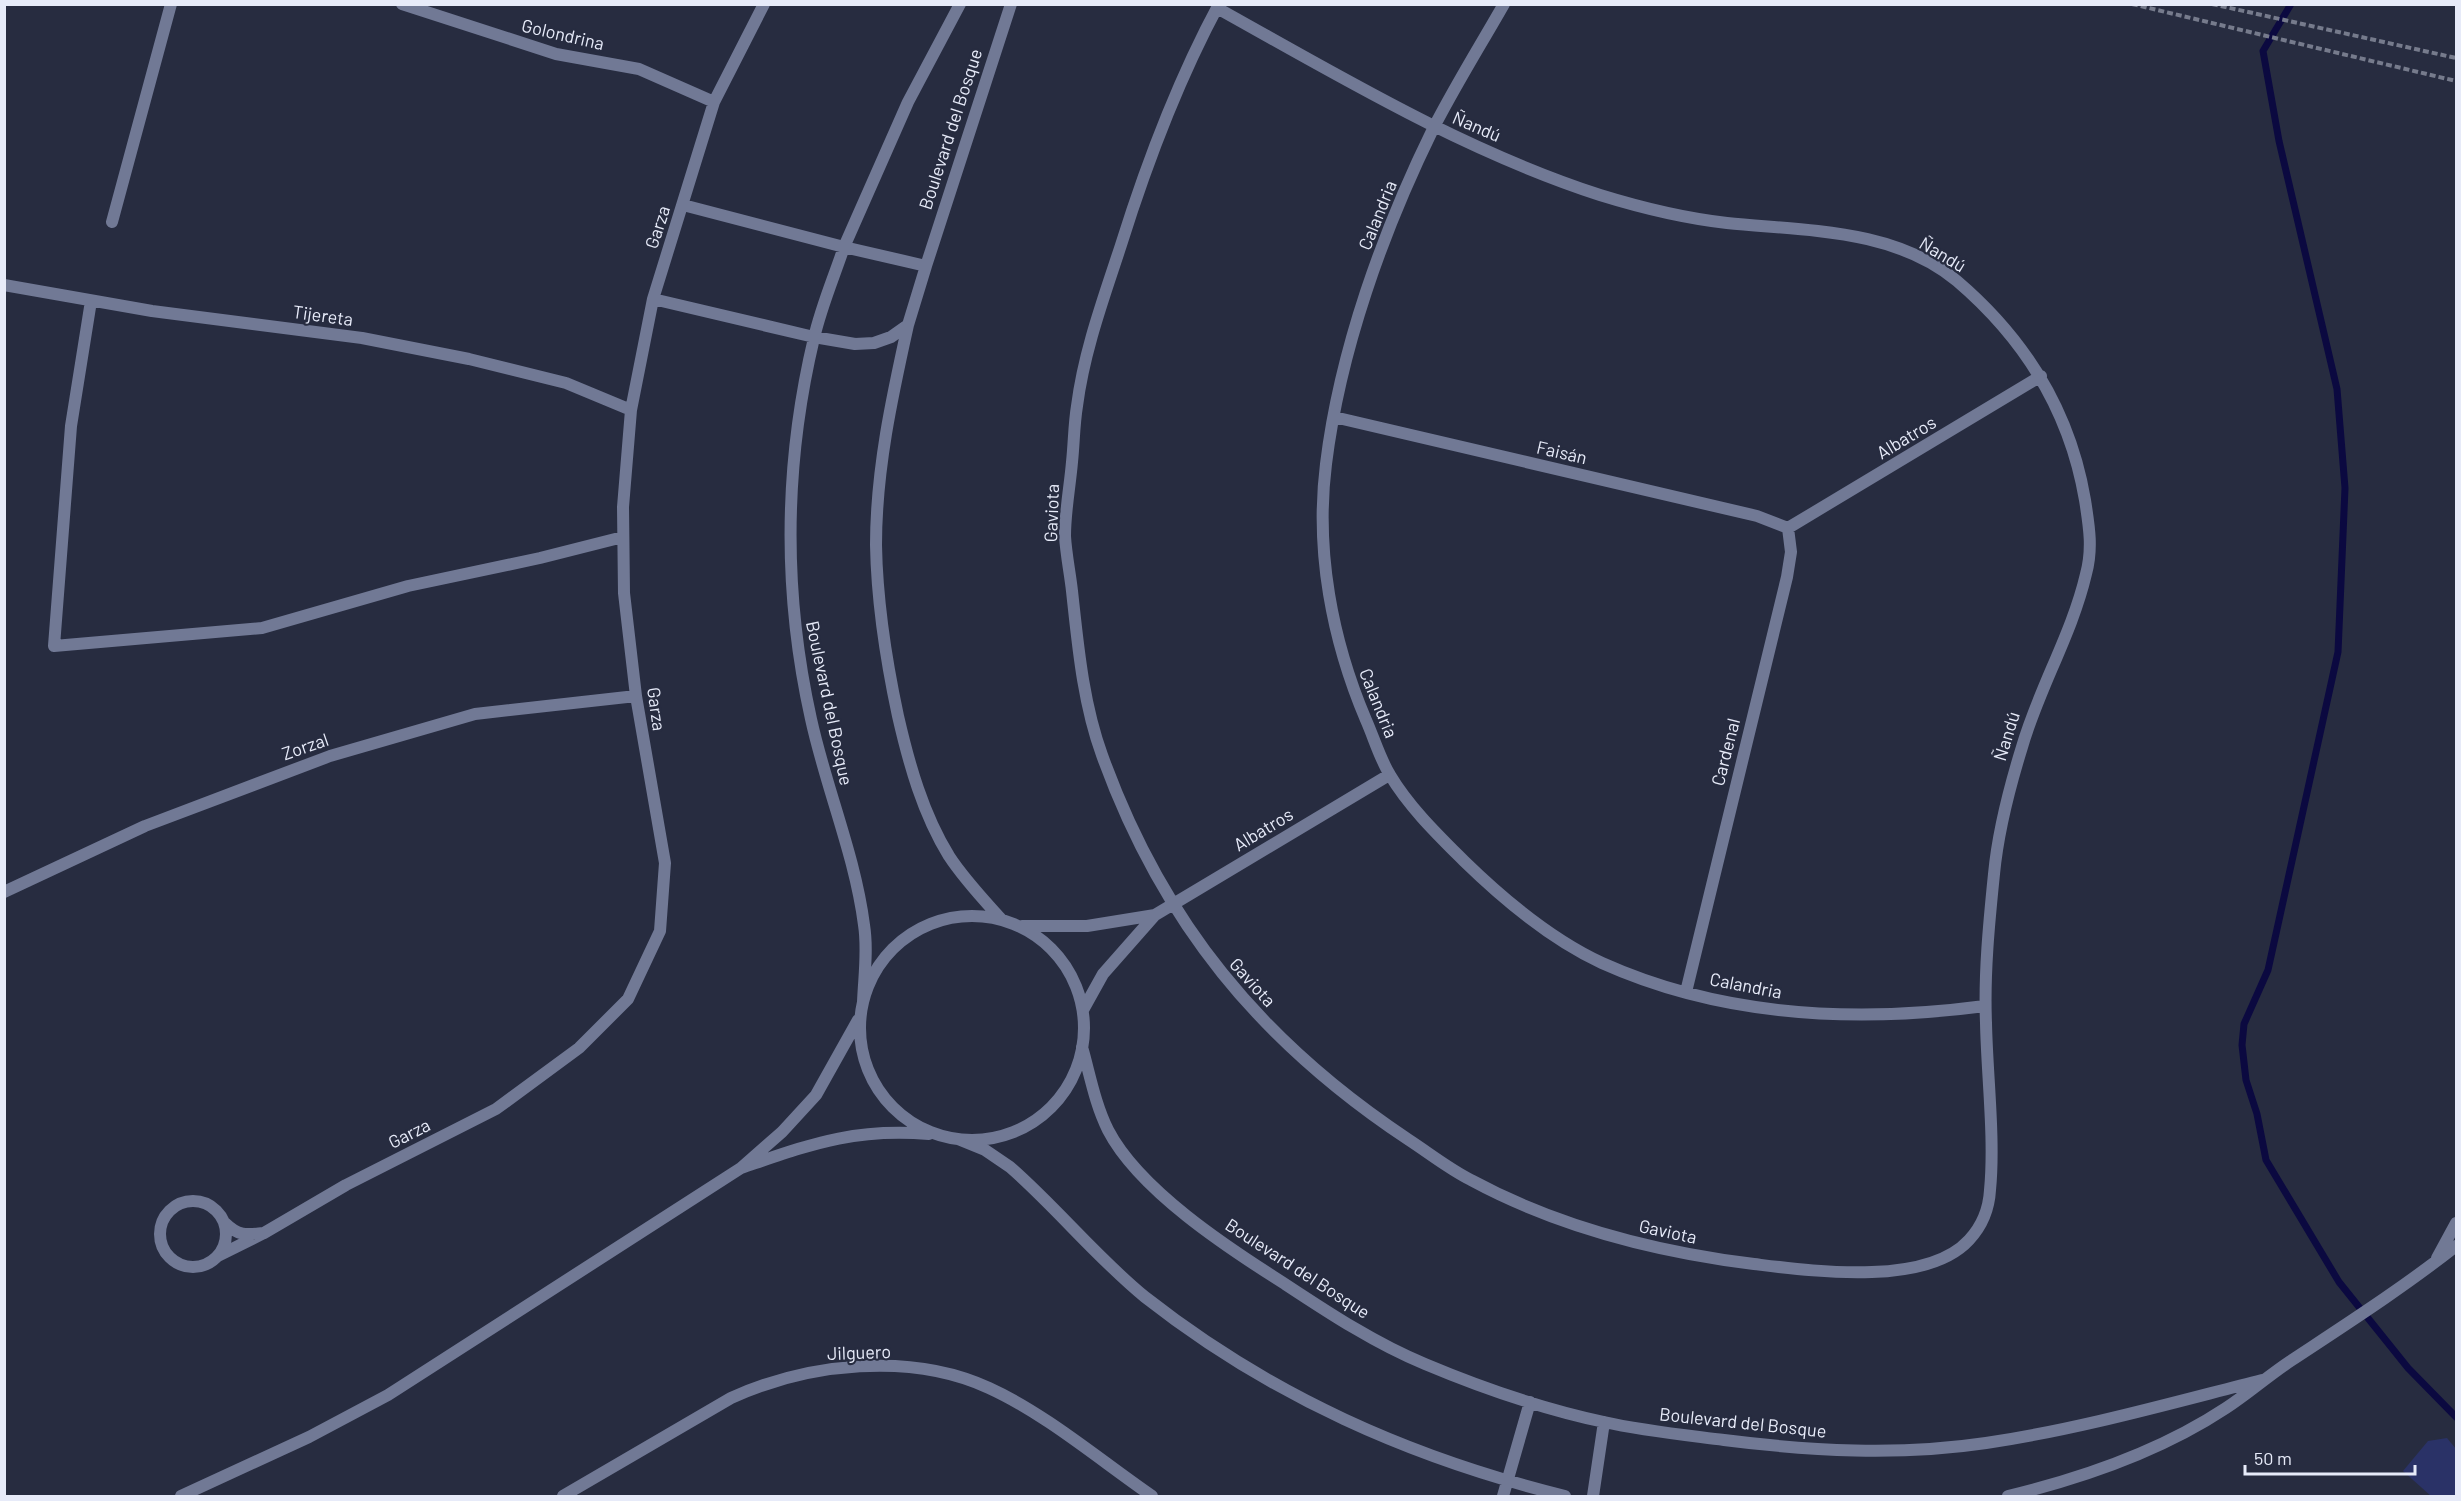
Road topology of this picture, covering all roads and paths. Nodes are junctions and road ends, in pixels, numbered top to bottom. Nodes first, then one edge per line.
1 (171, 4) edge
2 (402, 4) edge
3 (764, 4) edge
4 (960, 4) edge
5 (1011, 4) edge
6 (1504, 4) edge
7 (2132, 4) edge
8 (2212, 4) edge
9 (1218, 6) edge
10 (2457, 58) edge
11 (2457, 81) edge
12 (714, 102) junction
13 (1434, 128) junction
14 (683, 206) junction
15 (112, 222) dead end
16 (844, 248) junction
17 (926, 266) junction
18 (4, 285) edge
19 (653, 298) junction
20 (91, 301) junction
21 (908, 325) junction
22 (814, 337) junction
23 (2041, 376) junction
24 (631, 410) junction
25 (1334, 417) junction
26 (1785, 526) junction
27 (623, 537) junction
28 (636, 696) junction
29 (1389, 775) junction
30 (4, 892) edge
31 (1173, 904) junction
32 (1155, 915) junction
33 (1001, 919) junction
34 (1019, 926) junction
35 (1686, 992) junction
36 (863, 1002) junction
37 (1985, 1006) junction
38 (1083, 1010) junction
39 (859, 1019) junction
40 (1083, 1047) junction
41 (942, 1135) junction
42 (958, 1139) junction
43 (741, 1168) junction
44 (2457, 1222) edge
45 (225, 1223) junction
46 (264, 1233) junction
47 (2457, 1246) edge
48 (217, 1257) junction
49 (2433, 1264) junction
50 (2262, 1380) junction
51 (1530, 1402) junction
52 (1604, 1422) junction
53 (1507, 1482) junction
54 (181, 1497) edge
55 (563, 1497) edge
56 (1152, 1497) edge
57 (1503, 1497) edge
58 (1565, 1497) edge
59 (1593, 1497) edge
60 (2008, 1497) edge

1 - 15 street
2 - 12 street, Golondrina
3 - 12 street, Garza
4 - 16 street, Boulevard del Bosque
5 - 17 street, Boulevard del Bosque
6 - 13 street, Calandria
7 - 11 path
8 - 10 path
9 - 13 street, Ñandú
9 - 31 street, Gaviota
12 - 14 street, Garza
13 - 23 street, Ñandú
13 - 25 street, Calandria
14 - 16 street
14 - 19 street, Garza
16 - 17 street
16 - 22 street, Boulevard del Bosque
17 - 21 street, Boulevard del Bosque
18 - 20 street, Tijereta
19 - 22 street
19 - 24 street, Garza
20 - 24 street, Tijereta
20 - 27 street
21 - 22 street
21 - 33 street
22 - 36 street, Boulevard del Bosque
23 - 26 street, Albatros
23 - 37 street, Ñandú
24 - 27 street, Garza
25 - 26 street, Faisán
25 - 29 street, Calandria
26 - 35 street, Cardenal
27 - 28 street, Garza
28 - 30 street, Zorzal
28 - 46 street, Garza
29 - 31 street, Albatros
29 - 35 street, Calandria
31 - 32 street, Albatros
31 - 37 street, Gaviota
32 - 34 street
32 - 38 street
33 - 34 street
33 - 36 street
34 - 38 street
35 - 37 street, Calandria
36 - 39 street
38 - 40 street
39 - 41 street
39 - 43 street
40 - 42 street
40 - 51 street, Boulevard del Bosque
41 - 42 street
41 - 43 street
42 - 53 street
43 - 54 street
44 - 49 street
45 - 46 street
45 - 48 street
45 - 48 street
46 - 48 street, Garza
47 - 49 street
49 - 50 street
50 - 52 street, Boulevard del Bosque
50 - 60 street
51 - 52 street, Boulevard del Bosque
51 - 53 street
52 - 59 street
53 - 57 street
53 - 58 street
55 - 56 street, Jilguero

